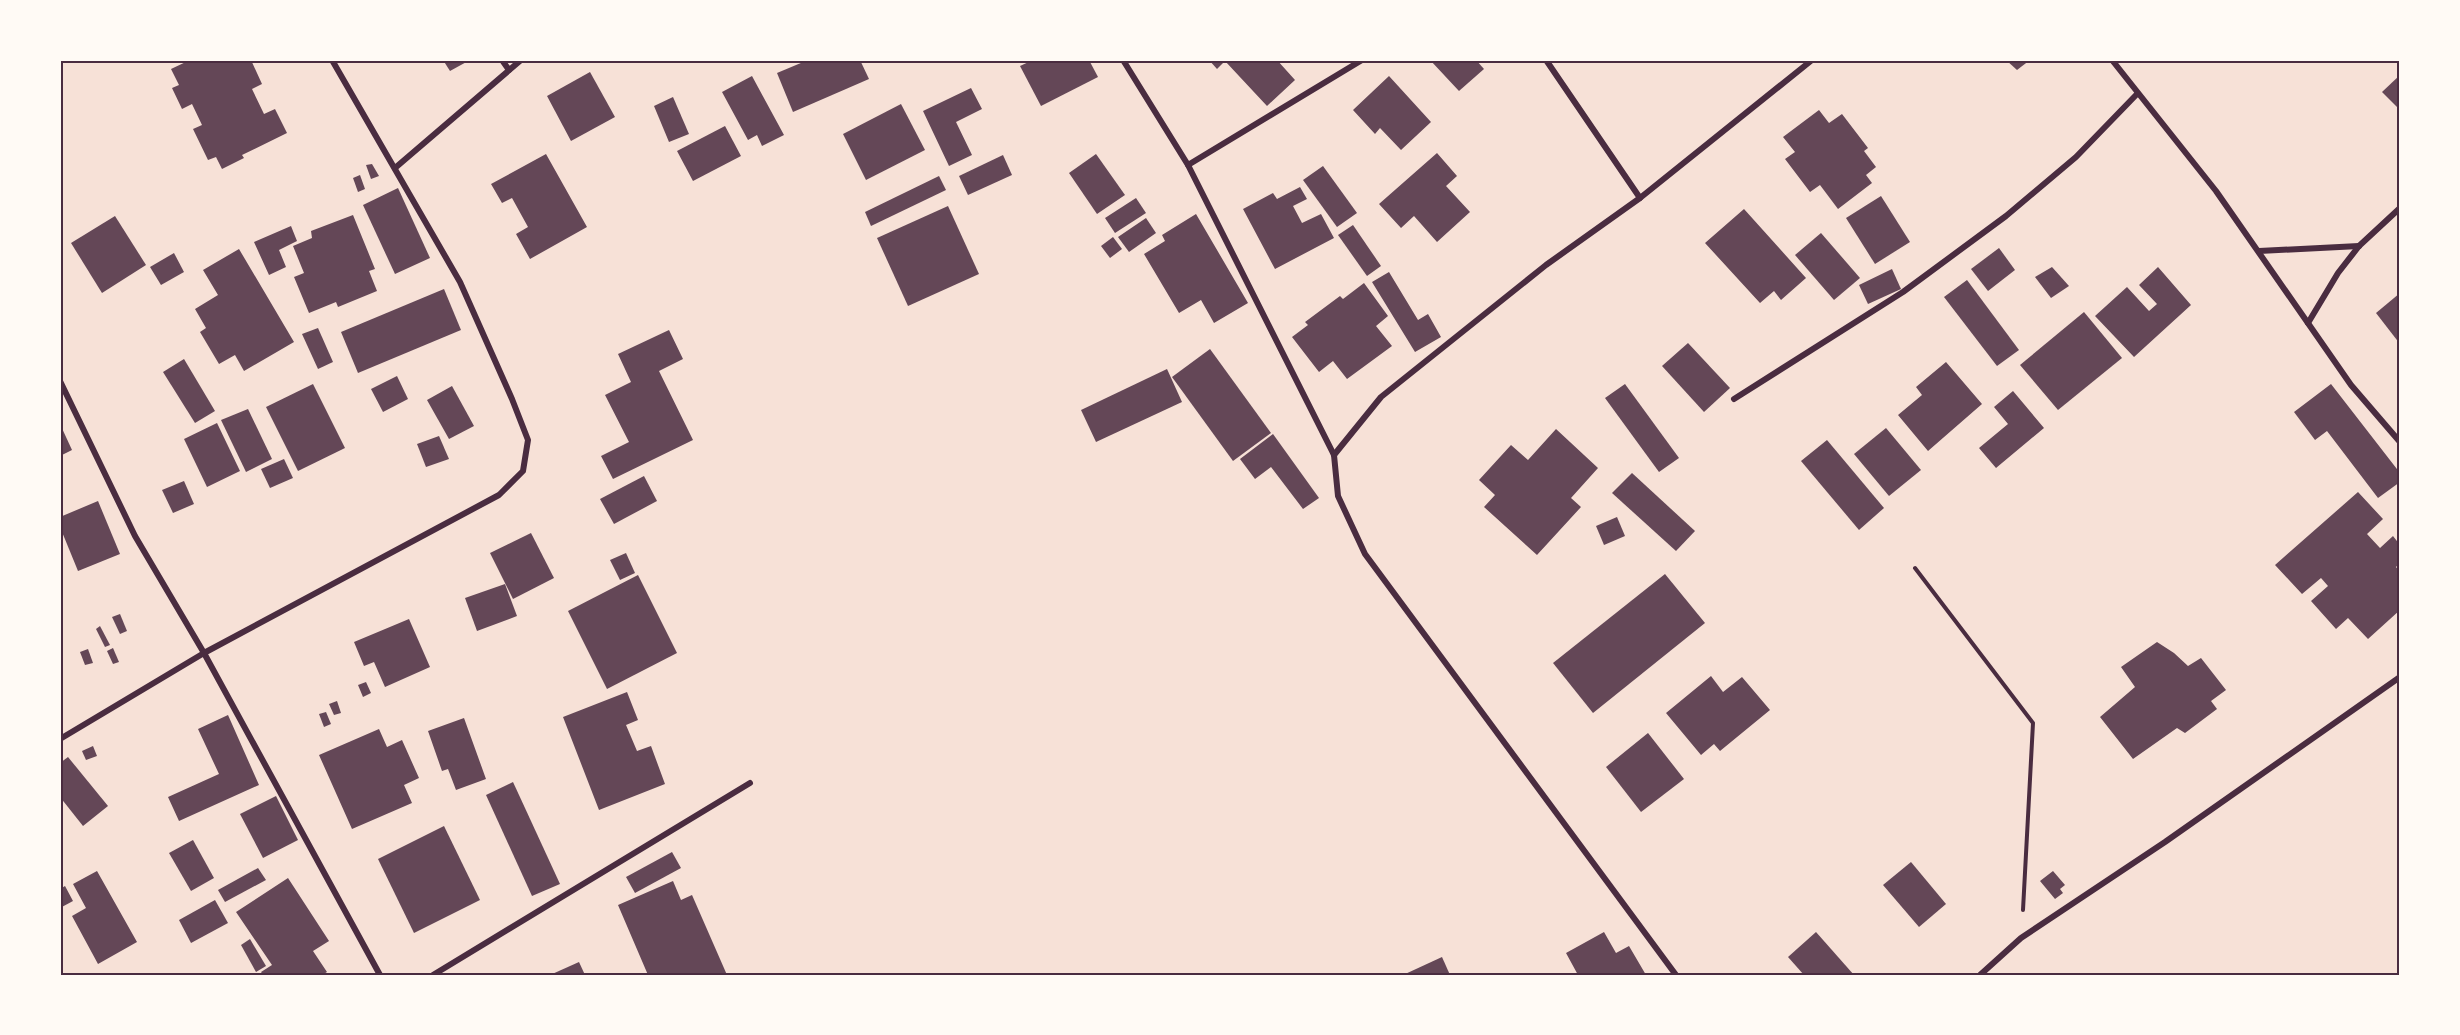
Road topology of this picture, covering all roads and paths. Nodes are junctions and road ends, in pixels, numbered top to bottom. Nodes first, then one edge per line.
1 (332, 60) edge
2 (502, 60) edge
3 (521, 60) edge
4 (1123, 60) edge
5 (1362, 60) edge
6 (1546, 60) edge
7 (1812, 60) edge
8 (2112, 60) edge
9 (509, 70) junction
10 (2137, 94) junction
11 (1188, 165) junction
12 (395, 168) junction
13 (1640, 198) junction
14 (2400, 208) edge
15 (2359, 246) junction
16 (2259, 251) junction
17 (2307, 324) junction
18 (60, 381) edge
19 (1734, 399) dead end
20 (2400, 442) edge
21 (1334, 455) junction
22 (1915, 568) dead end
23 (204, 653) junction
24 (2400, 677) edge
25 (60, 739) edge
26 (750, 783) dead end
27 (2021, 938) junction
28 (380, 975) edge
29 (433, 975) edge
30 (1676, 975) edge
31 (1980, 975) edge

1 - 12 street
2 - 9 street
3 - 9 street
4 - 11 street
5 - 11 street
6 - 13 street
7 - 13 street
8 - 10 street
9 - 12 street
10 - 16 street
10 - 19 street
11 - 21 street
12 - 23 street
13 - 21 street
14 - 15 street
15 - 16 street
15 - 17 street
16 - 17 street
17 - 20 street
18 - 23 street
21 - 30 street
22 - 27 path
23 - 25 street
23 - 28 street
24 - 27 street
26 - 29 street
27 - 31 street

